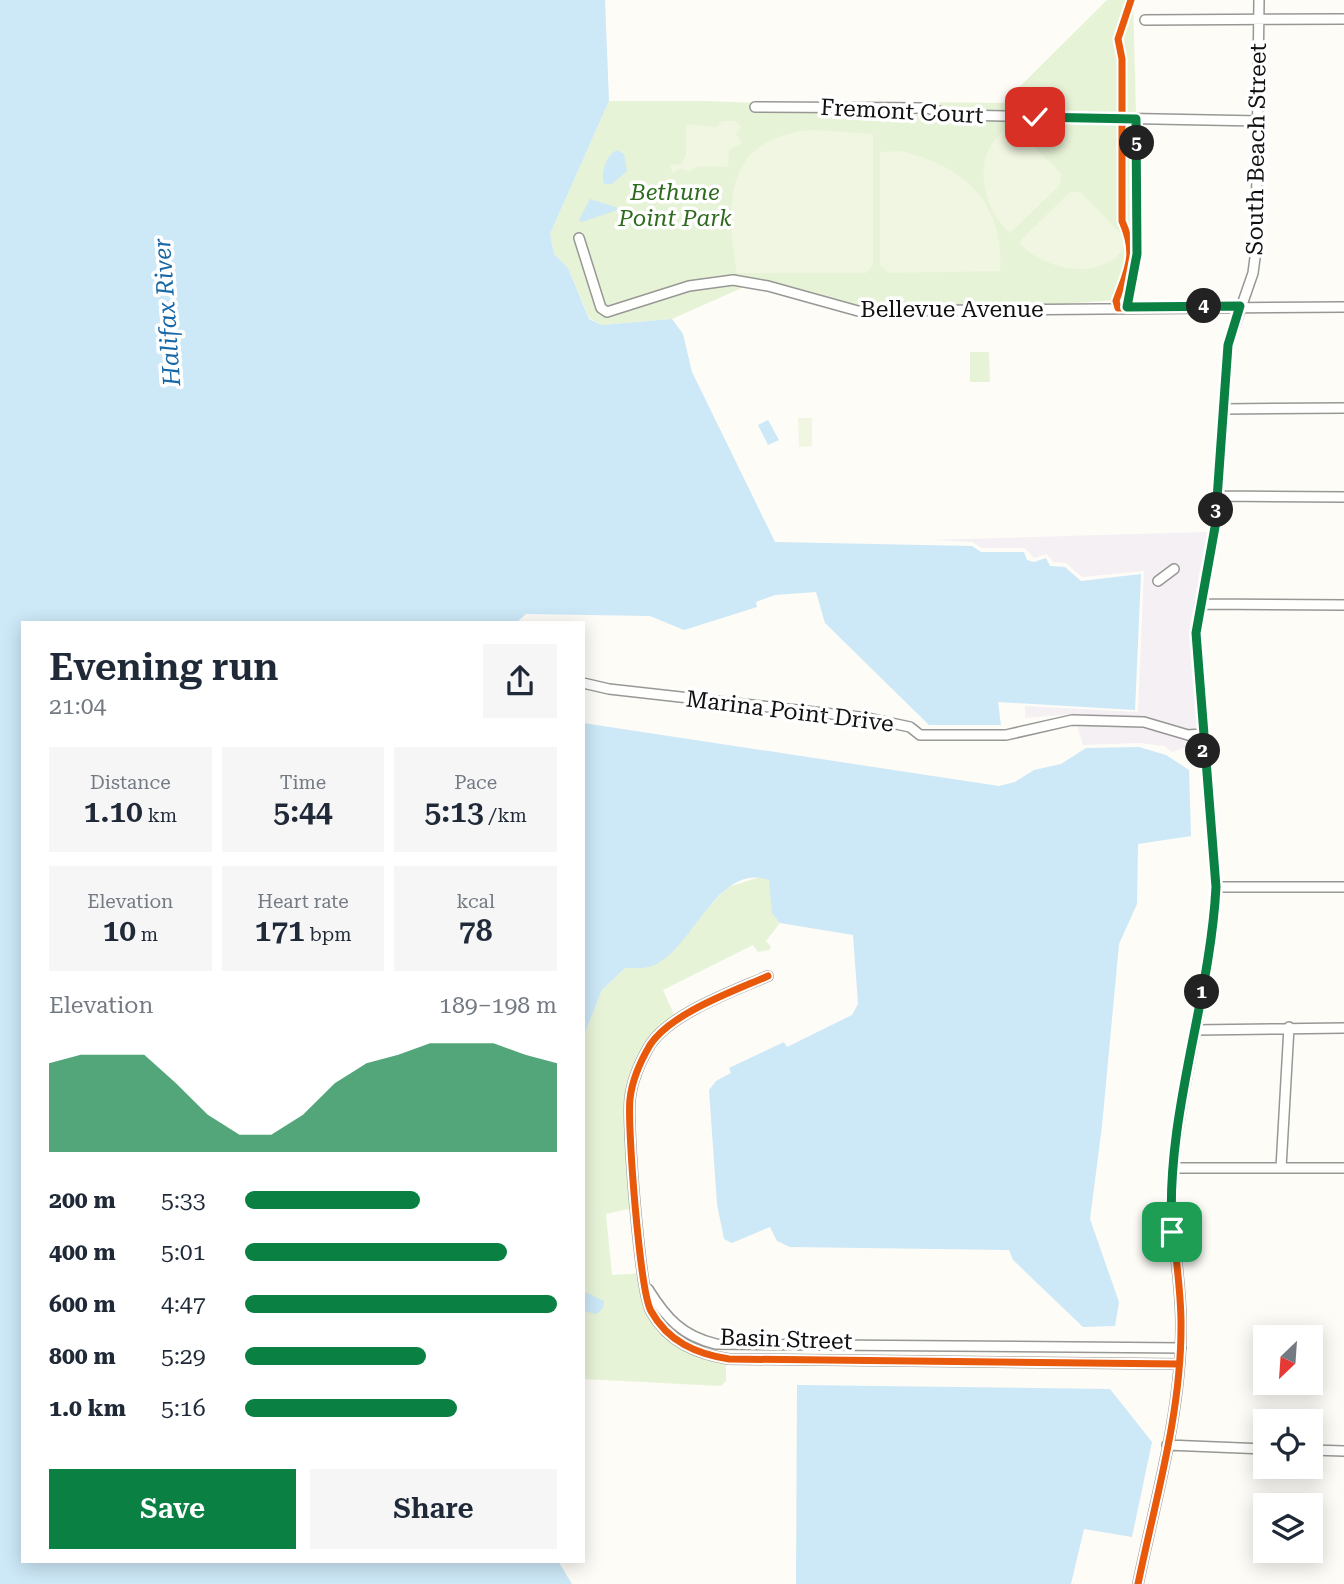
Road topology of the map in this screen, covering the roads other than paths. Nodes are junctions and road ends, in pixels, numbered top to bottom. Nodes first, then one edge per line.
1 (1259, 0) edge
2 (1259, 19) junction
3 (1344, 19) edge
4 (1145, 20) dead end
5 (755, 107) dead end
6 (1136, 119) junction
7 (1259, 121) junction
8 (579, 238) dead end
9 (1240, 306) junction
10 (1127, 307) junction
11 (1344, 307) edge
12 (1344, 408) edge
13 (1224, 409) junction
14 (1218, 496) junction
15 (1344, 497) edge
16 (1174, 569) dead end
17 (1158, 581) dead end
18 (1200, 604) junction
19 (1344, 606) edge
20 (585, 683) edge
21 (1202, 734) junction
22 (1216, 887) junction
23 (1344, 887) edge
24 (768, 976) dead end
25 (1289, 1027) junction
26 (1344, 1028) edge
27 (1195, 1030) junction
28 (1173, 1168) junction
29 (1281, 1168) junction
30 (1344, 1168) edge
31 (645, 1285) junction
32 (730, 1345) junction
33 (804, 1347) junction
34 (882, 1347) junction
35 (932, 1348) junction
36 (1040, 1348) junction
37 (1181, 1348) junction
38 (729, 1359) junction
39 (805, 1360) junction
40 (883, 1361) junction
41 (932, 1361) junction
42 (1040, 1362) junction
43 (1179, 1364) junction
44 (1167, 1445) junction
45 (1253, 1448) edge
46 (1323, 1450) edge
47 (1344, 1451) edge
48 (1138, 1584) edge

1 - 2 street, South Beach Street
2 - 3 street
2 - 4 street
2 - 7 street, South Beach Street
5 - 6 street, Fremont Court
6 - 7 street, Fremont Court
6 - 10 street
7 - 9 street, South Beach Street
8 - 10 street, Bellevue Avenue
9 - 10 street, Bellevue Avenue
9 - 11 street, Bellevue Avenue
9 - 13 street, South Beach Street
12 - 13 street
13 - 14 street, South Beach Street
14 - 15 street
14 - 18 street, South Beach Street
16 - 17 street
18 - 19 street
18 - 21 street, South Beach Street
20 - 21 street, Marina Point Drive
21 - 22 street, South Beach Street
22 - 23 street
22 - 27 street, South Beach Street
24 - 31 street, Basin Street
25 - 26 street
25 - 27 street
25 - 29 street
27 - 28 street, South Beach Street
28 - 29 street
28 - 37 street, South Beach Street
29 - 30 street
31 - 32 street, Basin Street
31 - 38 street, Basin Street
32 - 33 street, Basin Street
32 - 38 street
33 - 34 street, Basin Street
33 - 39 street
34 - 35 street, Basin Street
34 - 40 street
35 - 36 street, Basin Street
35 - 41 street
36 - 37 street, Basin Street
36 - 42 street
37 - 43 street, South Beach Street
38 - 39 street, Basin Street
39 - 40 street, Basin Street
40 - 41 street, Basin Street
41 - 42 street, Basin Street
42 - 43 street, Basin Street
43 - 44 street, South Beach Street
44 - 45 street
44 - 48 street, South Beach Street
46 - 47 street

